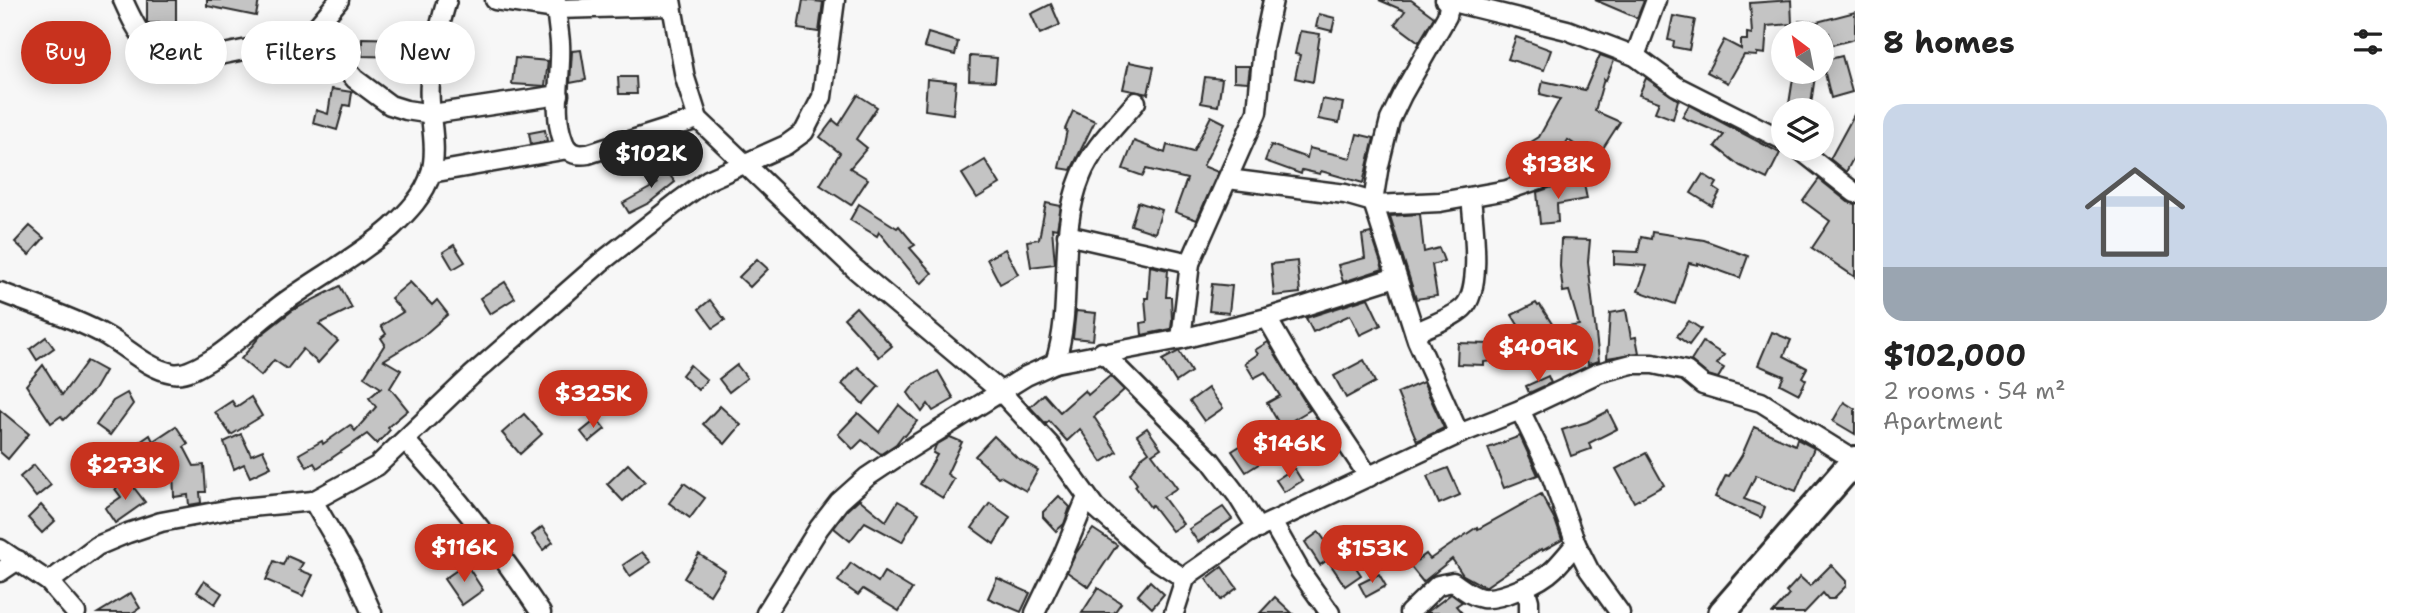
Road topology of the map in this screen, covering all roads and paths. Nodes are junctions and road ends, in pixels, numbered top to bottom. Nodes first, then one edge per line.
1 (123, 0) edge
2 (338, 0) edge
3 (447, 0) edge
4 (495, 0) edge
5 (835, 0) edge
6 (1273, 0) edge
7 (1656, 0) edge
8 (1448, 1) edge
9 (671, 3) edge
10 (556, 4) edge
11 (321, 21) edge
12 (241, 51) edge
13 (1635, 56) junction
14 (361, 84) edge
15 (559, 94) junction
16 (1136, 102) dead end
17 (432, 114) junction
18 (698, 119) junction
19 (1771, 134) edge
20 (568, 149) junction
21 (1814, 161) edge
22 (744, 164) junction
23 (1570, 169) dead end
24 (431, 173) junction
25 (1228, 179) junction
26 (1855, 193) edge
27 (1471, 197) junction
28 (1374, 204) junction
29 (1067, 235) junction
30 (1190, 263) junction
31 (1396, 278) junction
32 (0, 292) edge
33 (1267, 318) junction
34 (1415, 333) junction
35 (1181, 339) junction
36 (1102, 352) junction
37 (1055, 363) junction
38 (1000, 391) junction
39 (1520, 410) junction
40 (1458, 434) junction
41 (405, 440) junction
42 (1855, 460) edge
43 (1369, 477) junction
44 (1087, 497) junction
45 (313, 501) junction
46 (1265, 526) junction
47 (1576, 544) junction
48 (0, 549) edge
49 (18, 560) junction
50 (0, 572) edge
51 (1185, 579) junction
52 (49, 582) junction
53 (1525, 587) junction
54 (76, 613) edge
55 (372, 613) edge
56 (541, 613) edge
57 (766, 613) edge
58 (1035, 613) edge
59 (1174, 613) edge
60 (1330, 613) edge
61 (1409, 613) edge
62 (1529, 613) edge
63 (1619, 613) edge
64 (1722, 613) edge

1 - 12 street
2 - 11 street
3 - 17 street
4 - 10 street
5 - 22 street
6 - 25 street
7 - 13 street
8 - 13 street
8 - 28 street
9 - 10 street
9 - 18 street
10 - 15 street
13 - 19 street
14 - 17 street
15 - 17 street
15 - 20 street
16 - 29 street
17 - 24 street
18 - 20 street
18 - 22 street
20 - 24 street
21 - 26 street
22 - 38 street
22 - 41 street
23 - 27 street
24 - 32 street
25 - 28 street
25 - 30 street
27 - 28 street
27 - 34 street
28 - 31 street
29 - 30 street
29 - 37 street
30 - 35 street
31 - 33 street
31 - 34 street
33 - 35 street
33 - 43 street
34 - 40 street
35 - 36 street
36 - 37 street
36 - 46 street
37 - 38 street
38 - 44 street
38 - 57 street
39 - 40 street
39 - 42 street
39 - 47 street
40 - 43 street
41 - 45 street
41 - 56 street
42 - 64 main road
43 - 46 street
44 - 51 street
44 - 58 street
45 - 52 street
45 - 55 street
46 - 51 street
46 - 60 street
47 - 53 street
47 - 63 street
48 - 49 street
49 - 50 street
49 - 52 street
51 - 59 street
52 - 54 street
53 - 61 street
53 - 62 street

